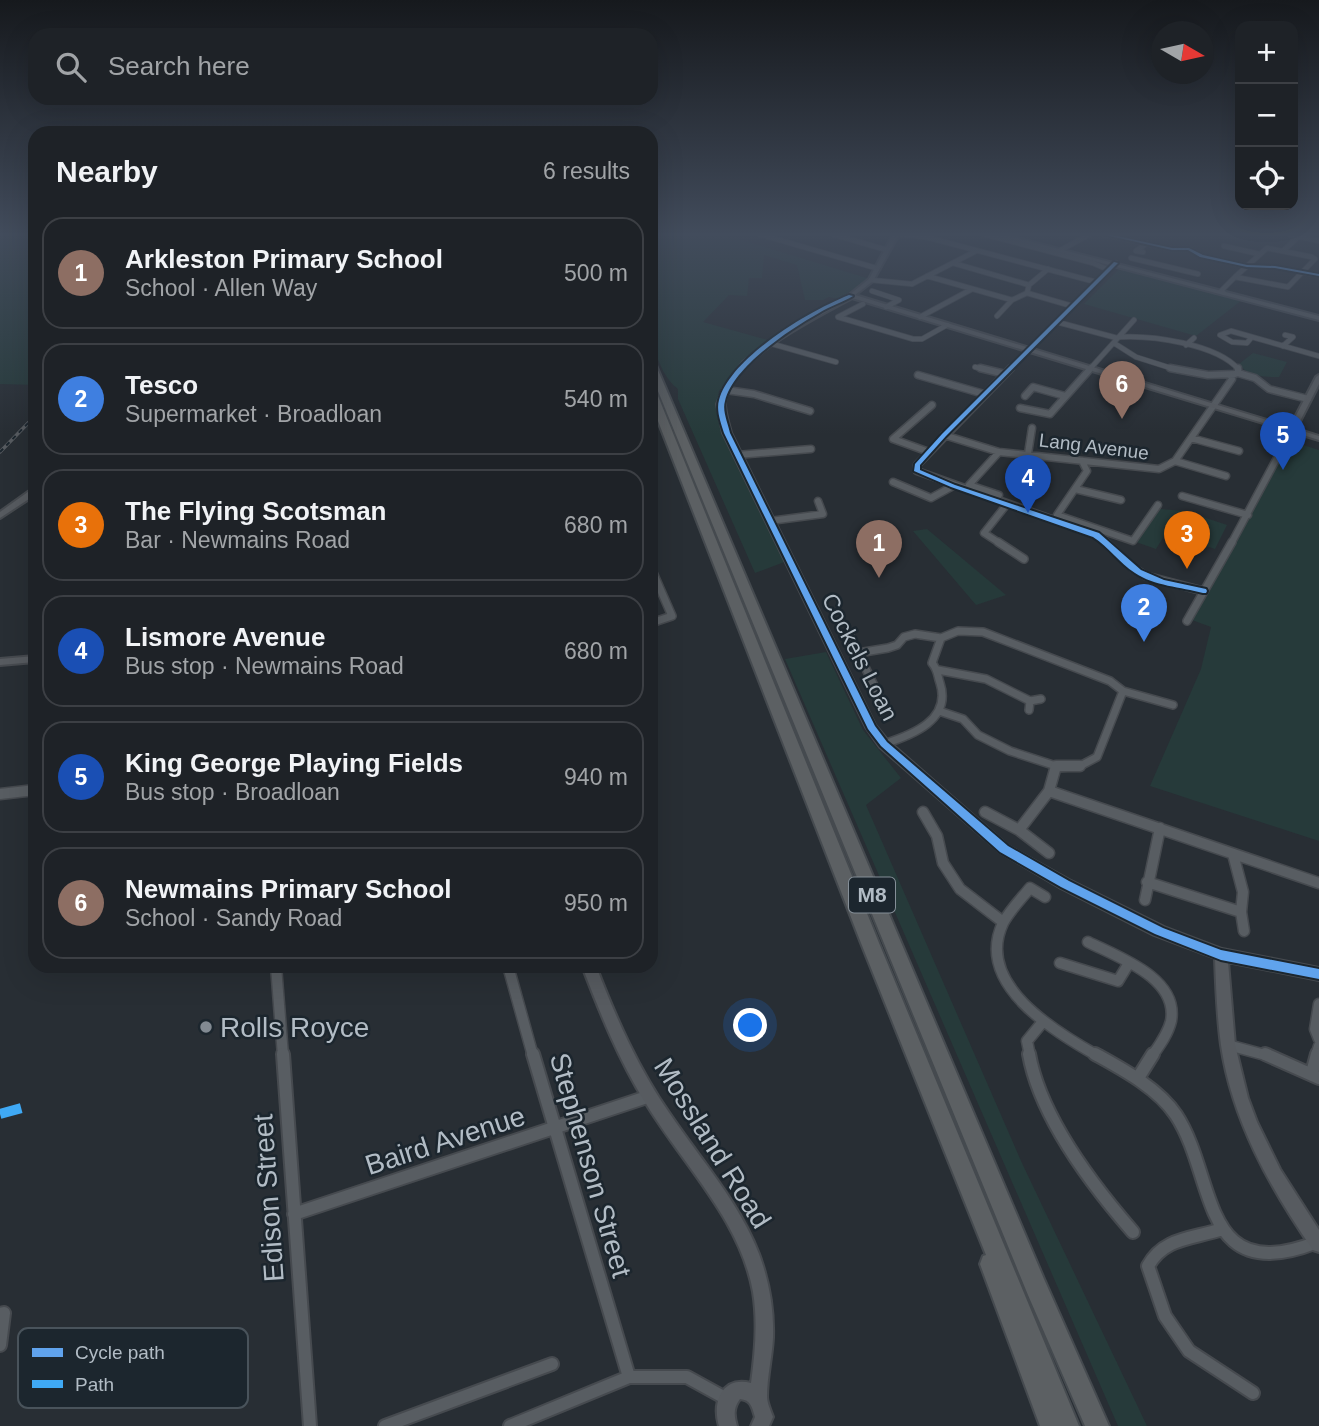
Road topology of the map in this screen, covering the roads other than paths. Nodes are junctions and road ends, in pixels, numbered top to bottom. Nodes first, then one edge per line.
1 (1012, 300) edge
2 (843, 301) edge
3 (865, 301) edge
4 (898, 301) edge
5 (951, 301) edge
6 (1053, 301) edge
7 (1077, 301) edge
8 (1255, 301) edge
9 (863, 304) dead end
10 (1072, 306) junction
11 (886, 307) junction
12 (997, 316) dead end
13 (920, 317) junction
14 (1319, 317) edge
15 (1134, 320) dead end
16 (1057, 322) junction
17 (947, 325) junction
18 (1285, 335) dead end
19 (1194, 338) dead end
20 (1251, 338) junction
21 (1116, 339) junction
22 (769, 343) junction
23 (1186, 345) junction
24 (1283, 346) junction
25 (1031, 351) junction
26 (1319, 356) edge
27 (836, 362) dead end
28 (975, 367) dead end
29 (1090, 369) junction
30 (1005, 374) junction
31 (1235, 374) junction
32 (918, 375) dead end
33 (1319, 377) edge
34 (658, 380) edge
35 (726, 390) junction
36 (984, 394) junction
37 (1025, 396) dead end
38 (1065, 396) junction
39 (1308, 399) junction
40 (932, 405) dead end
41 (1213, 406) junction
42 (1020, 408) dead end
43 (658, 409) edge
44 (810, 411) dead end
45 (1032, 428) dead end
46 (1292, 430) junction
47 (944, 435) junction
48 (1191, 438) junction
49 (1319, 438) edge
50 (811, 449) dead end
51 (1239, 451) dead end
52 (929, 452) junction
53 (999, 452) junction
54 (1028, 454) junction
55 (737, 455) junction
56 (1082, 461) junction
57 (1175, 461) junction
58 (1226, 476) dead end
59 (893, 482) dead end
60 (953, 486) junction
61 (1076, 489) junction
62 (999, 495) dead end
63 (28, 496) edge
64 (1182, 496) dead end
65 (1121, 500) dead end
66 (818, 501) dead end
67 (1007, 504) junction
68 (1158, 505) dead end
69 (1248, 514) junction
70 (0, 516) edge
71 (770, 521) junction
72 (1024, 559) dead end
73 (658, 584) edge
74 (1203, 591) junction
75 (658, 621) edge
76 (1187, 621) dead end
77 (850, 636) dead end
78 (941, 638) junction
79 (858, 653) junction
80 (28, 660) edge
81 (0, 662) edge
82 (938, 670) junction
83 (1123, 691) junction
84 (878, 696) dead end
85 (1041, 699) dead end
86 (1030, 701) junction
87 (1173, 705) dead end
88 (939, 710) junction
89 (1029, 710) dead end
90 (884, 744) junction
91 (1056, 766) junction
92 (28, 791) edge
93 (1049, 791) junction
94 (0, 794) edge
95 (923, 812) dead end
96 (985, 812) dead end
97 (1160, 828) junction
98 (1019, 830) junction
99 (1049, 853) dead end
100 (1233, 854) junction
101 (1147, 882) junction
102 (1319, 883) edge
103 (1045, 897) dead end
104 (1145, 900) dead end
105 (1241, 912) junction
106 (1003, 922) junction
107 (1244, 931) dead end
108 (1088, 942) dead end
109 (870, 943) junction
110 (1221, 955) junction
111 (1060, 963) dead end
112 (1129, 963) junction
113 (277, 973) edge
114 (510, 973) edge
115 (592, 973) edge
116 (1319, 974) edge
117 (1319, 1004) edge
118 (1041, 1024) junction
119 (1319, 1039) edge
120 (1228, 1045) junction
121 (1319, 1046) edge
122 (1315, 1075) edge
123 (1138, 1078) junction
124 (650, 1096) junction
125 (554, 1130) junction
126 (294, 1214) junction
127 (1222, 1229) junction
128 (1133, 1232) dead end
129 (1318, 1243) edge
130 (2, 1314) edge
131 (0, 1345) edge
132 (552, 1364) dead end
133 (629, 1377) junction
134 (1253, 1393) dead end
135 (758, 1398) junction
136 (727, 1399) junction
137 (519, 1424) edge
138 (310, 1426) edge
139 (386, 1426) edge
140 (727, 1426) edge
141 (760, 1426) edge
142 (1052, 1426) edge
143 (1067, 1426) edge
144 (1097, 1426) edge

1 - 12 street
2 - 22 street
3 - 11 street
4 - 11 street
5 - 13 street
6 - 10 street
7 - 10 street
8 - 14 main road
9 - 17 street
10 - 16 street
11 - 13 street
13 - 17 street
15 - 21 street
16 - 21 street
16 - 25 street
17 - 25 street
18 - 24 street
19 - 23 street
20 - 20 street
20 - 24 street
21 - 23 street
21 - 29 street
21 - 31 street
22 - 27 street
22 - 35 street
23 - 31 street
24 - 26 street
25 - 29 street
25 - 30 street
28 - 30 street
29 - 38 street
29 - 41 street
30 - 36 street
31 - 39 street
31 - 41 street, Lang Avenue
32 - 36 street
33 - 39 street
34 - 144 highway, M8
35 - 44 street
35 - 55 street, Cockels Loan
36 - 47 street
37 - 38 street
38 - 42 street
39 - 46 street
40 - 52 street
41 - 46 street
41 - 48 street, Lang Avenue
43 - 109 highway, M8
45 - 54 street
46 - 49 street
46 - 69 street
47 - 52 street
47 - 53 street, Lang Avenue
48 - 51 street
48 - 57 street, Lang Avenue
50 - 55 street
52 - 60 street
53 - 54 street, Lang Avenue
53 - 62 street
54 - 56 street, Lang Avenue
55 - 71 street, Cockels Loan
56 - 57 street, Lang Avenue
56 - 61 street
57 - 58 street
59 - 60 street
60 - 67 street
61 - 65 street
61 - 68 street
63 - 70 street
64 - 69 street
66 - 71 street
67 - 72 street
67 - 74 street
69 - 74 street
71 - 90 street, Cockels Loan
73 - 75 street
74 - 76 street
77 - 79 street
78 - 79 street
78 - 82 street
78 - 83 street
79 - 84 street
80 - 81 street
82 - 86 street
82 - 88 street
83 - 87 street
83 - 91 street
85 - 86 street
86 - 89 street
88 - 90 street
88 - 91 street
90 - 110 street, Cockels Loan
91 - 93 street
92 - 94 street
93 - 97 street
93 - 98 street
95 - 106 street
96 - 98 street
97 - 100 street
97 - 101 street
98 - 99 street
100 - 102 street
100 - 105 street
101 - 104 street
101 - 105 street
103 - 106 street
105 - 107 street
106 - 118 street
108 - 112 street
109 - 142 highway, M8
109 - 143 highway, M8
110 - 116 street, Cockels Loan
110 - 120 street
111 - 112 street
112 - 123 street
113 - 126 street, Edison Street
114 - 125 street, Stephenson Street
115 - 124 street, Mossland Road
117 - 119 street
118 - 123 street
118 - 128 street
120 - 122 street
120 - 129 street
121 - 122 street
123 - 127 street
124 - 125 street, Baird Avenue
124 - 135 street, Mossland Road
125 - 126 street, Baird Avenue
125 - 133 street, Stephenson Street
126 - 138 street, Edison Street
127 - 129 street
127 - 134 street
130 - 131 street
132 - 139 street
133 - 136 street
133 - 137 street
135 - 136 street
135 - 141 street, Mossland Road
136 - 140 street

